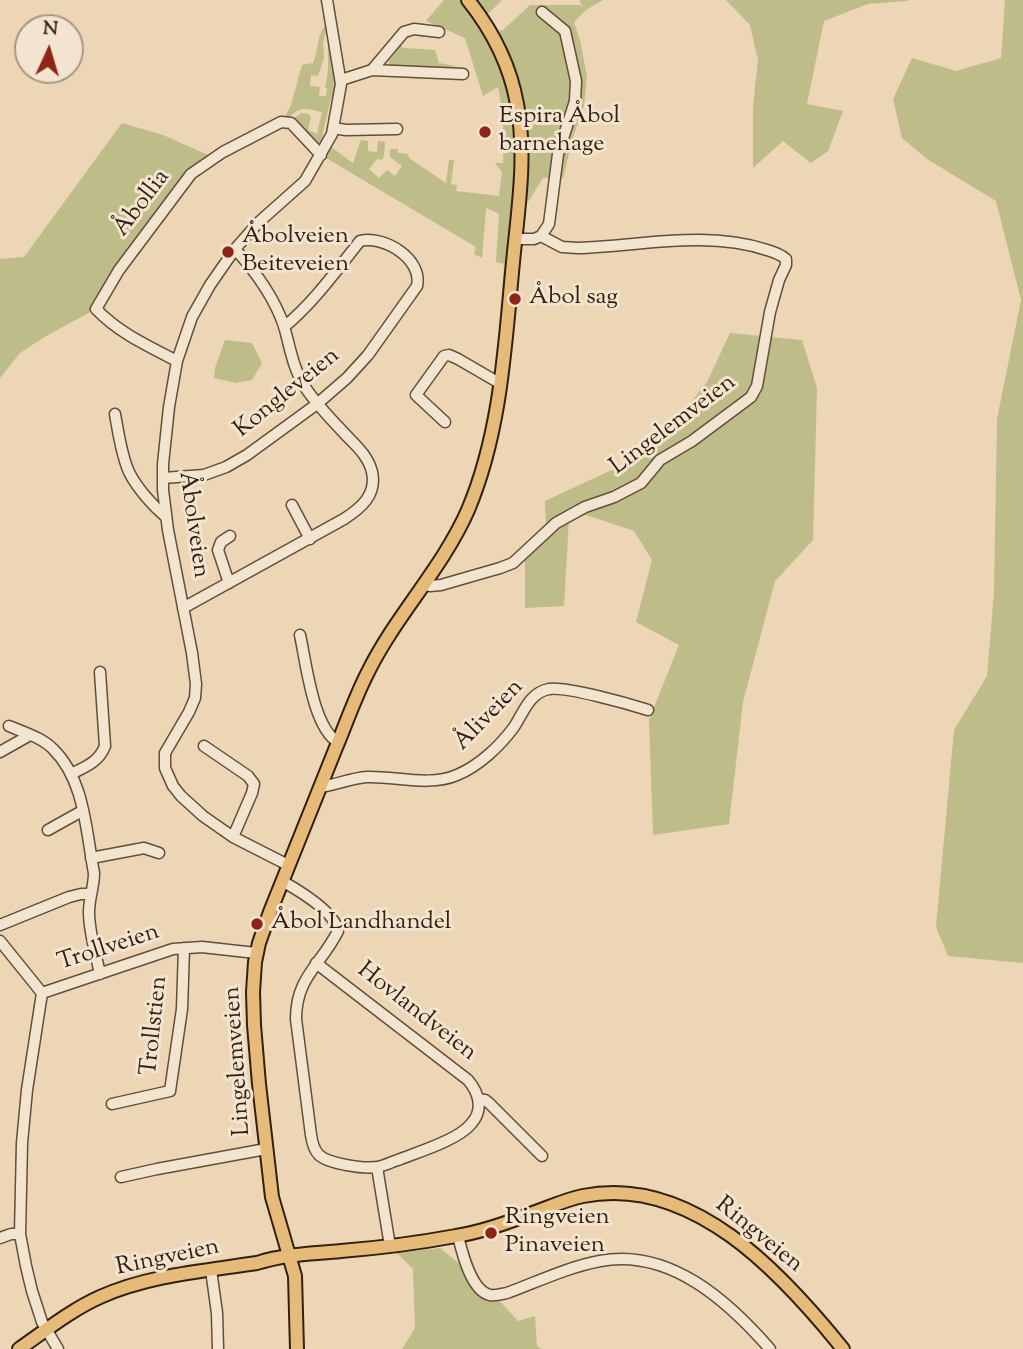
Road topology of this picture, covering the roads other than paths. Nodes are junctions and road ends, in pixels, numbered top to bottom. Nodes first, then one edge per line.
1 (327, 0) edge
2 (468, 0) edge
3 (542, 12) dead end
4 (439, 32) dead end
5 (372, 70) junction
6 (463, 74) dead end
7 (341, 80) junction
8 (333, 128) junction
9 (397, 129) dead end
10 (321, 155) junction
11 (541, 236) junction
12 (515, 239) junction
13 (235, 249) junction
14 (284, 327) junction
15 (177, 361) junction
16 (501, 384) junction
17 (317, 404) junction
18 (115, 414) dead end
19 (445, 422) dead end
20 (163, 478) junction
21 (292, 505) dead end
22 (166, 517) junction
23 (230, 536) dead end
24 (310, 539) junction
25 (229, 583) junction
26 (425, 584) junction
27 (183, 608) junction
28 (300, 635) dead end
29 (100, 672) dead end
30 (648, 710) dead end
31 (9, 726) dead end
32 (30, 735) junction
33 (338, 742) junction
34 (204, 746) dead end
35 (0, 752) edge
36 (71, 775) junction
37 (320, 787) junction
38 (82, 811) junction
39 (48, 830) dead end
40 (233, 837) junction
41 (159, 853) dead end
42 (91, 858) junction
43 (288, 865) junction
44 (282, 881) junction
45 (90, 894) junction
46 (0, 925) edge
47 (0, 941) edge
48 (184, 948) junction
49 (257, 953) junction
50 (316, 963) junction
51 (100, 974) junction
52 (42, 993) junction
53 (478, 1100) junction
54 (112, 1104) dead end
55 (266, 1149) junction
56 (542, 1156) dead end
57 (377, 1167) junction
58 (121, 1177) dead end
59 (20, 1234) junction
60 (458, 1236) junction
61 (0, 1238) edge
62 (390, 1246) junction
63 (287, 1259) junction
64 (211, 1270) junction
65 (46, 1330) junction
66 (19, 1349) edge
67 (58, 1349) edge
68 (217, 1349) edge
69 (297, 1349) edge
70 (770, 1349) edge
71 (843, 1349) edge

1 - 7 street, Åbolveien
2 - 12 main road, Lingelemveien
3 - 11 street
4 - 5 street
5 - 6 street
5 - 7 street
7 - 8 street, Åbolveien
8 - 9 street
8 - 10 street, Åbolveien
10 - 13 street, Åbolveien
10 - 15 street, Åbollia
11 - 12 street, Lingelemveien
11 - 26 street, Lingelemveien
12 - 16 main road, Lingelemveien
13 - 14 street
13 - 15 street, Åbolveien
14 - 17 street
14 - 17 street, Kongleveien
15 - 20 street, Åbolveien
16 - 19 street
16 - 26 main road, Lingelemveien
17 - 20 street, Kongleveien
17 - 24 street
18 - 22 street
20 - 22 street, Åbolveien
21 - 24 street
22 - 27 street, Åbolveien
23 - 25 street
24 - 25 street
25 - 27 street
26 - 33 main road, Lingelemveien
27 - 40 street, Åbolveien
28 - 33 street
29 - 36 street
30 - 37 street, Åliveien
31 - 32 street
32 - 35 street
32 - 36 street
33 - 37 main road, Lingelemveien
34 - 40 street
36 - 38 street
37 - 43 main road, Lingelemveien
38 - 39 street
38 - 42 street
40 - 43 street, Åbolveien
41 - 42 street
42 - 45 street
43 - 44 main road, Lingelemveien
44 - 49 main road, Lingelemveien
44 - 50 street, Hovlandveien
45 - 46 street
45 - 51 street
47 - 52 street, Trollveien
48 - 49 street, Trollveien
48 - 51 street, Trollveien
48 - 54 street, Trollstien
49 - 55 main road, Lingelemveien
50 - 53 street, Hovlandveien
50 - 57 street, Hovlandveien
51 - 52 street, Trollveien
52 - 59 street
53 - 56 street
53 - 57 street, Hovlandveien
55 - 58 street
55 - 63 main road, Lingelemveien
57 - 62 street
59 - 61 street
59 - 65 street
60 - 62 main road, Ringveien
60 - 70 street
60 - 71 main road, Ringveien
62 - 63 main road, Ringveien
63 - 64 main road, Ringveien
63 - 69 main road, Lingelemveien
64 - 65 main road, Ringveien
64 - 68 street
65 - 66 main road, Ringveien
65 - 67 street

